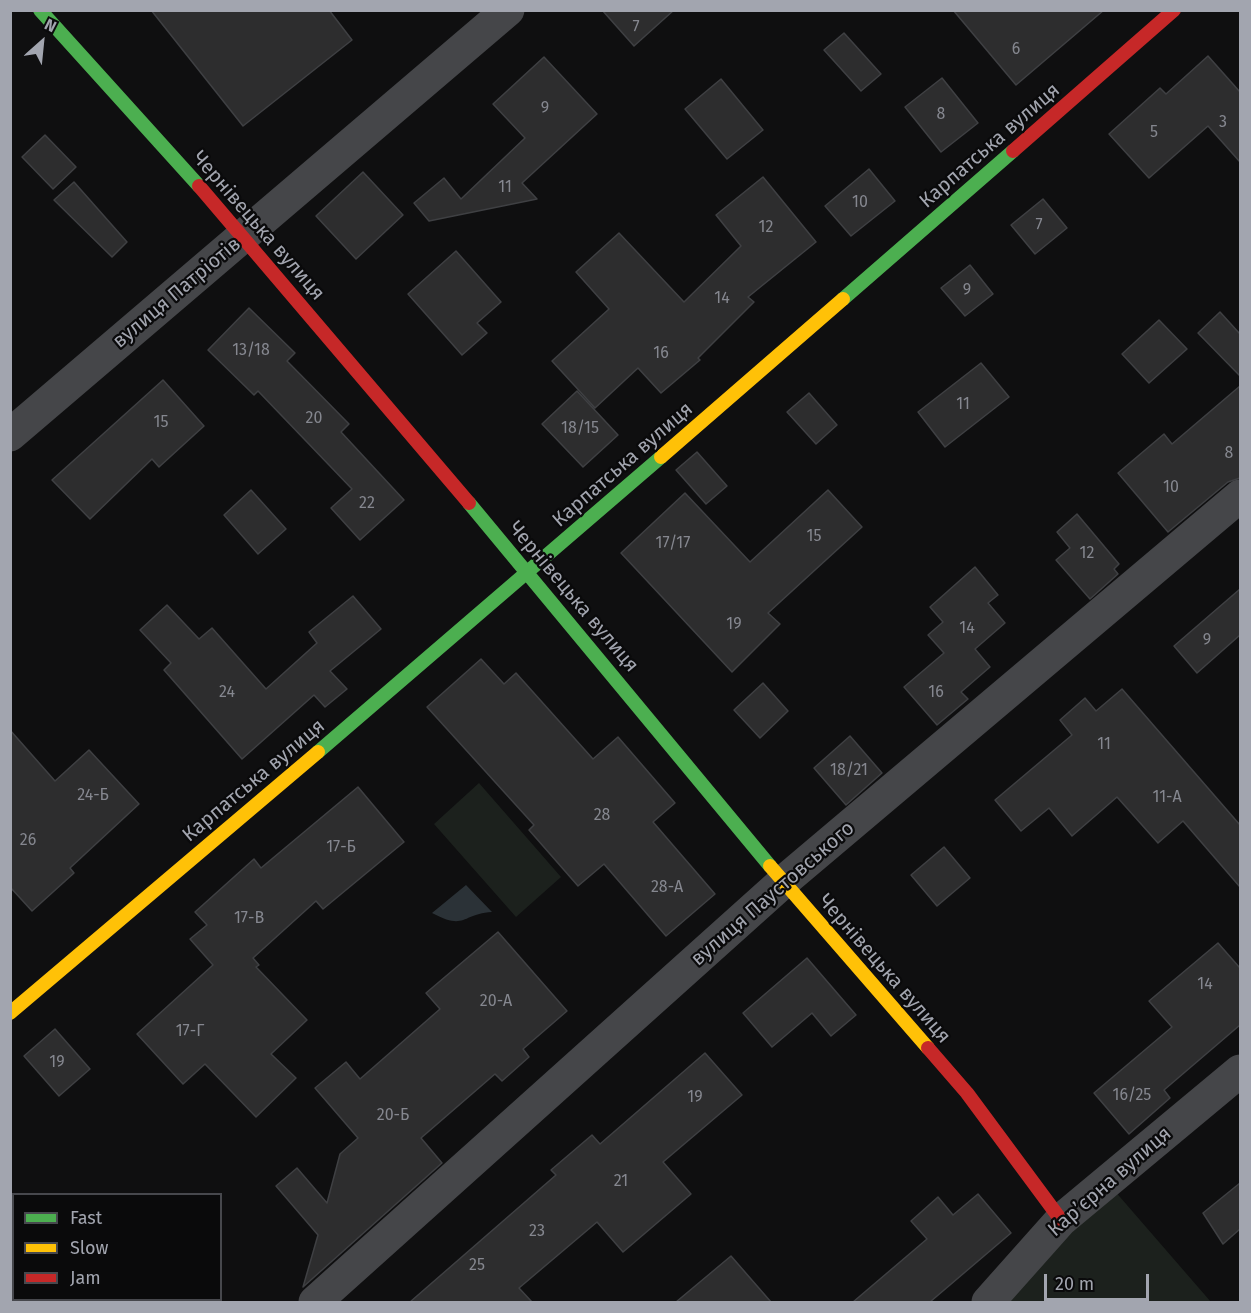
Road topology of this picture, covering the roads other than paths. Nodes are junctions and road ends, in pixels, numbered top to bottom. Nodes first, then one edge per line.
1 (40, 10) edge
2 (508, 10) edge
3 (1174, 10) edge
4 (244, 236) junction
5 (10, 435) edge
6 (1240, 496) edge
7 (529, 573) junction
8 (783, 882) junction
9 (10, 1013) edge
10 (1240, 1071) edge
11 (1061, 1220) junction
12 (315, 1302) edge
13 (988, 1302) edge

1 - 4 street, Чернівецька вулиця
2 - 4 street, вулиця Патріотів
3 - 7 street, Карпатська вулиця
4 - 5 street, вулиця Патріотів
4 - 7 street, Чернівецька вулиця
6 - 8 street, вулиця Паустовського
7 - 8 street, Чернівецька вулиця
7 - 9 street, Карпатська вулиця
8 - 11 street, Чернівецька вулиця
8 - 12 street, вулиця Паустовського
10 - 11 street, Карʼєрна вулиця
11 - 13 street, Карʼєрна вулиця

